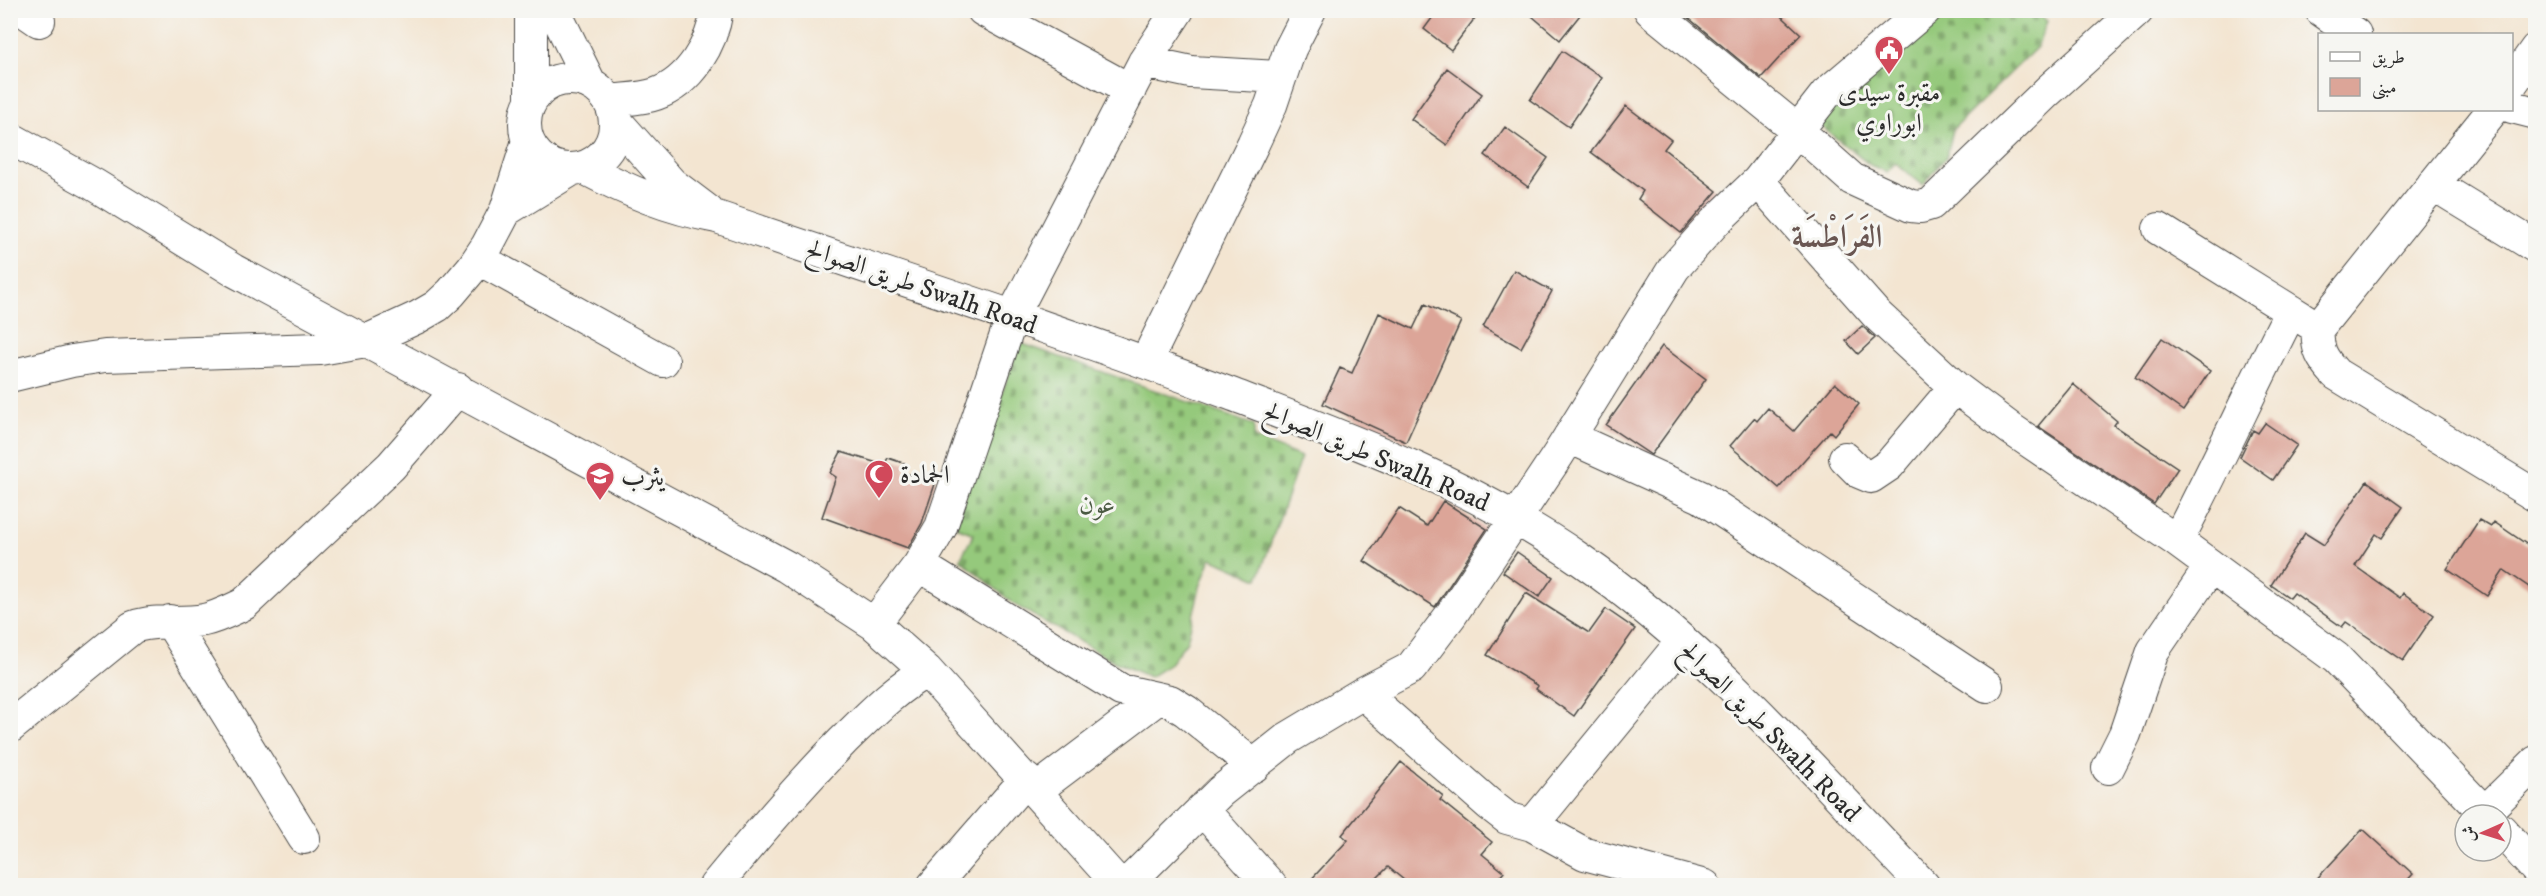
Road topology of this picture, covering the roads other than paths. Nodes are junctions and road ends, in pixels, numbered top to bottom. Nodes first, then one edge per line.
1 (531, 10) edge
2 (554, 10) edge
3 (717, 10) edge
4 (983, 10) edge
5 (1178, 10) edge
6 (1310, 10) edge
7 (1650, 10) edge
8 (1924, 10) edge
9 (2138, 10) edge
10 (2320, 10) edge
11 (2354, 33) edge
12 (2535, 49) edge
13 (1144, 62) junction
14 (1280, 77) junction
15 (2513, 81) edge
16 (1130, 90) junction
17 (531, 100) junction
18 (605, 101) junction
19 (2513, 107) edge
20 (2492, 111) edge
21 (2535, 112) edge
22 (1797, 130) junction
23 (10, 138) edge
24 (528, 141) junction
25 (578, 169) junction
26 (1758, 181) junction
27 (2433, 184) junction
28 (507, 210) junction
29 (717, 217) junction
30 (2159, 229) dead end
31 (2535, 247) edge
32 (479, 259) junction
33 (289, 299) junction
34 (2291, 311) junction
35 (1012, 316) junction
36 (2318, 328) junction
37 (366, 341) junction
38 (270, 351) junction
39 (663, 361) dead end
40 (1146, 362) junction
41 (10, 376) edge
42 (1955, 387) junction
43 (458, 388) junction
44 (1569, 437) junction
45 (1845, 458) dead end
46 (2535, 496) edge
47 (1516, 517) junction
48 (2177, 541) junction
49 (919, 565) junction
50 (2211, 566) junction
51 (170, 621) junction
52 (874, 624) junction
53 (1682, 642) junction
54 (927, 671) junction
55 (1987, 686) dead end
56 (1363, 693) junction
57 (1157, 699) junction
58 (10, 727) edge
59 (2535, 762) edge
60 (1254, 765) junction
61 (2108, 768) dead end
62 (1030, 785) junction
63 (2476, 803) edge
64 (2503, 803) edge
65 (1202, 809) junction
66 (1532, 825) junction
67 (304, 838) dead end
68 (2513, 844) edge
69 (2535, 869) edge
70 (715, 885) edge
71 (933, 885) edge
72 (1120, 885) edge
73 (1125, 885) edge
74 (1270, 885) edge
75 (1705, 885) edge
76 (1924, 885) edge

1 - 17 street
2 - 18 street
3 - 18 street
4 - 16 street
5 - 13 street
6 - 14 street
7 - 22 street
8 - 22 street
9 - 22 street
10 - 11 street
12 - 15 street
13 - 14 street
13 - 16 street
14 - 40 street
16 - 35 street
17 - 18 street
17 - 24 street
18 - 25 street
18 - 29 street
19 - 21 street
20 - 27 street
22 - 26 street
23 - 33 street
24 - 25 street
24 - 28 street
25 - 28 street
25 - 29 street
26 - 42 street
26 - 44 street
27 - 31 street
27 - 36 street
28 - 32 street
29 - 35 street, طريق الصوالح Swalh Road
30 - 34 street
32 - 37 street
32 - 39 street
33 - 37 street
33 - 38 street
34 - 36 street
34 - 48 street
35 - 40 street, طريق الصوالح Swalh Road
35 - 49 street
36 - 46 street
37 - 38 street
37 - 43 street
38 - 41 street
40 - 47 street, طريق الصوالح Swalh Road
42 - 45 street
42 - 48 street
43 - 51 street
43 - 52 street
44 - 47 street
44 - 55 street
47 - 53 street, طريق الصوالح Swalh Road
47 - 56 street
48 - 50 street
49 - 52 street
49 - 57 street
50 - 61 street
50 - 63 street
51 - 58 street
51 - 67 street
52 - 54 street
53 - 66 street
53 - 76 street, طريق الصوالح Swalh Road
54 - 62 street
54 - 70 street
56 - 60 street
56 - 66 street
57 - 60 street
57 - 62 street
59 - 64 street
60 - 65 street
62 - 71 street
62 - 72 street
65 - 73 street
65 - 74 street
66 - 75 street
68 - 69 street

